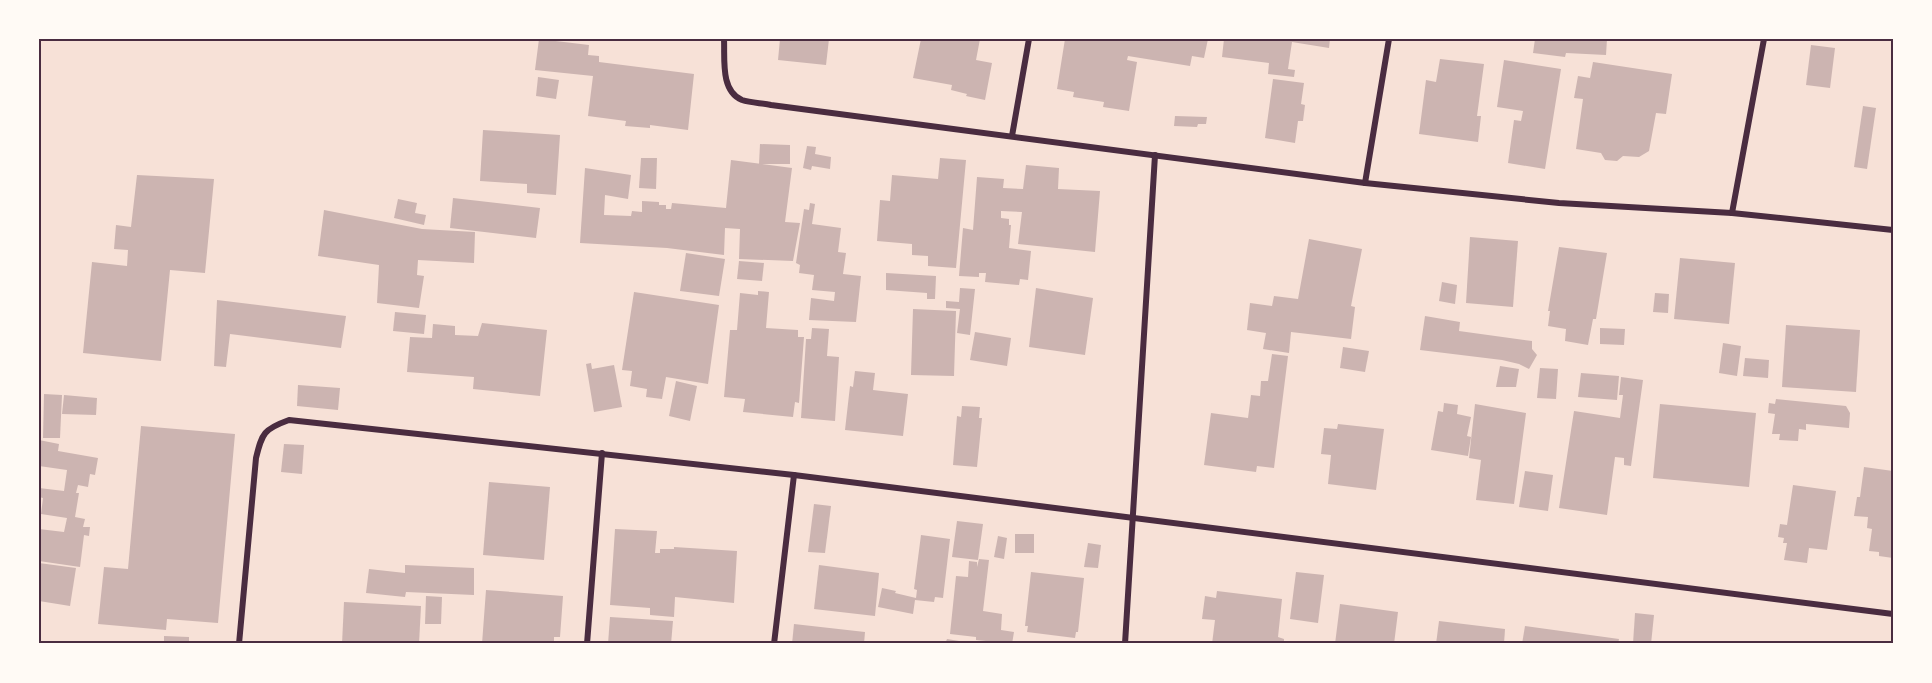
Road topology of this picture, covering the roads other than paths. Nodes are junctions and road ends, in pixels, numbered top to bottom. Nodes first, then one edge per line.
1 (724, 39) edge
2 (1029, 39) edge
3 (1389, 39) edge
4 (1764, 39) edge
5 (1012, 136) junction
6 (1155, 155) junction
7 (1365, 183) junction
8 (1732, 213) junction
9 (1893, 230) edge
10 (602, 453) junction
11 (794, 475) junction
12 (1134, 517) junction
13 (1893, 614) edge
14 (239, 644) edge
15 (587, 644) edge
16 (774, 644) edge
17 (1125, 644) edge

1 - 5 street
2 - 5 street
3 - 7 street
4 - 8 street
5 - 6 street
6 - 7 street
6 - 12 street
7 - 8 street
8 - 9 street
10 - 11 street
10 - 14 street
10 - 15 street
11 - 12 street
11 - 16 street
12 - 13 street
12 - 17 street

